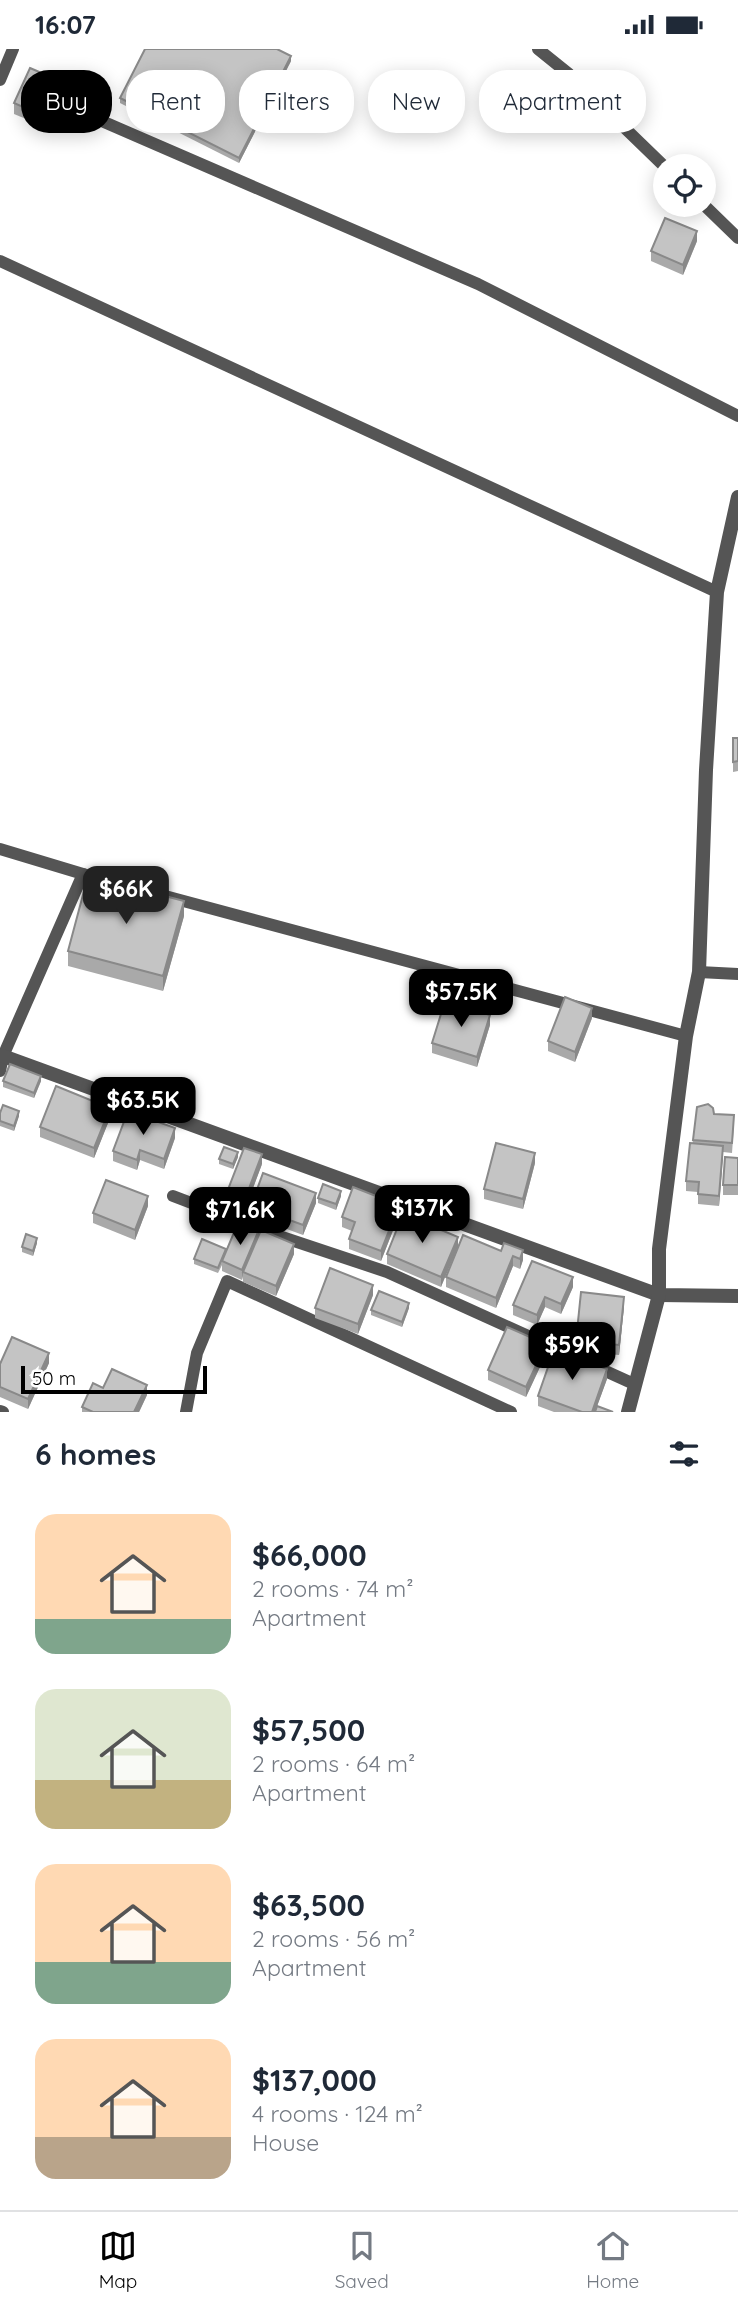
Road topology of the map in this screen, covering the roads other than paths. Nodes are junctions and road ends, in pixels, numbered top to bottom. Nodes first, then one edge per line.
1 (13, 49) edge
2 (538, 49) edge
3 (0, 80) edge
4 (112, 125) edge
5 (653, 155) edge
6 (716, 217) edge
7 (738, 238) edge
8 (0, 261) edge
9 (738, 416) edge
10 (738, 497) edge
11 (717, 591) junction
12 (0, 849) edge
13 (83, 874) junction
14 (699, 972) junction
15 (738, 974) edge
16 (686, 1036) junction
17 (2, 1064) edge
18 (173, 1196) dead end
19 (659, 1296) junction
20 (738, 1296) edge
21 (634, 1384) junction
22 (186, 1412) edge
23 (510, 1412) edge
24 (628, 1412) edge

1 - 3 lane
2 - 5 lane
4 - 9 lane
6 - 7 lane
8 - 11 lane
10 - 11 street
11 - 14 street
12 - 13 lane
13 - 16 lane
13 - 17 lane
14 - 15 lane
14 - 16 street
16 - 19 street
17 - 19 street
18 - 21 lane
19 - 20 street
19 - 21 street
21 - 24 street
22 - 23 lane

